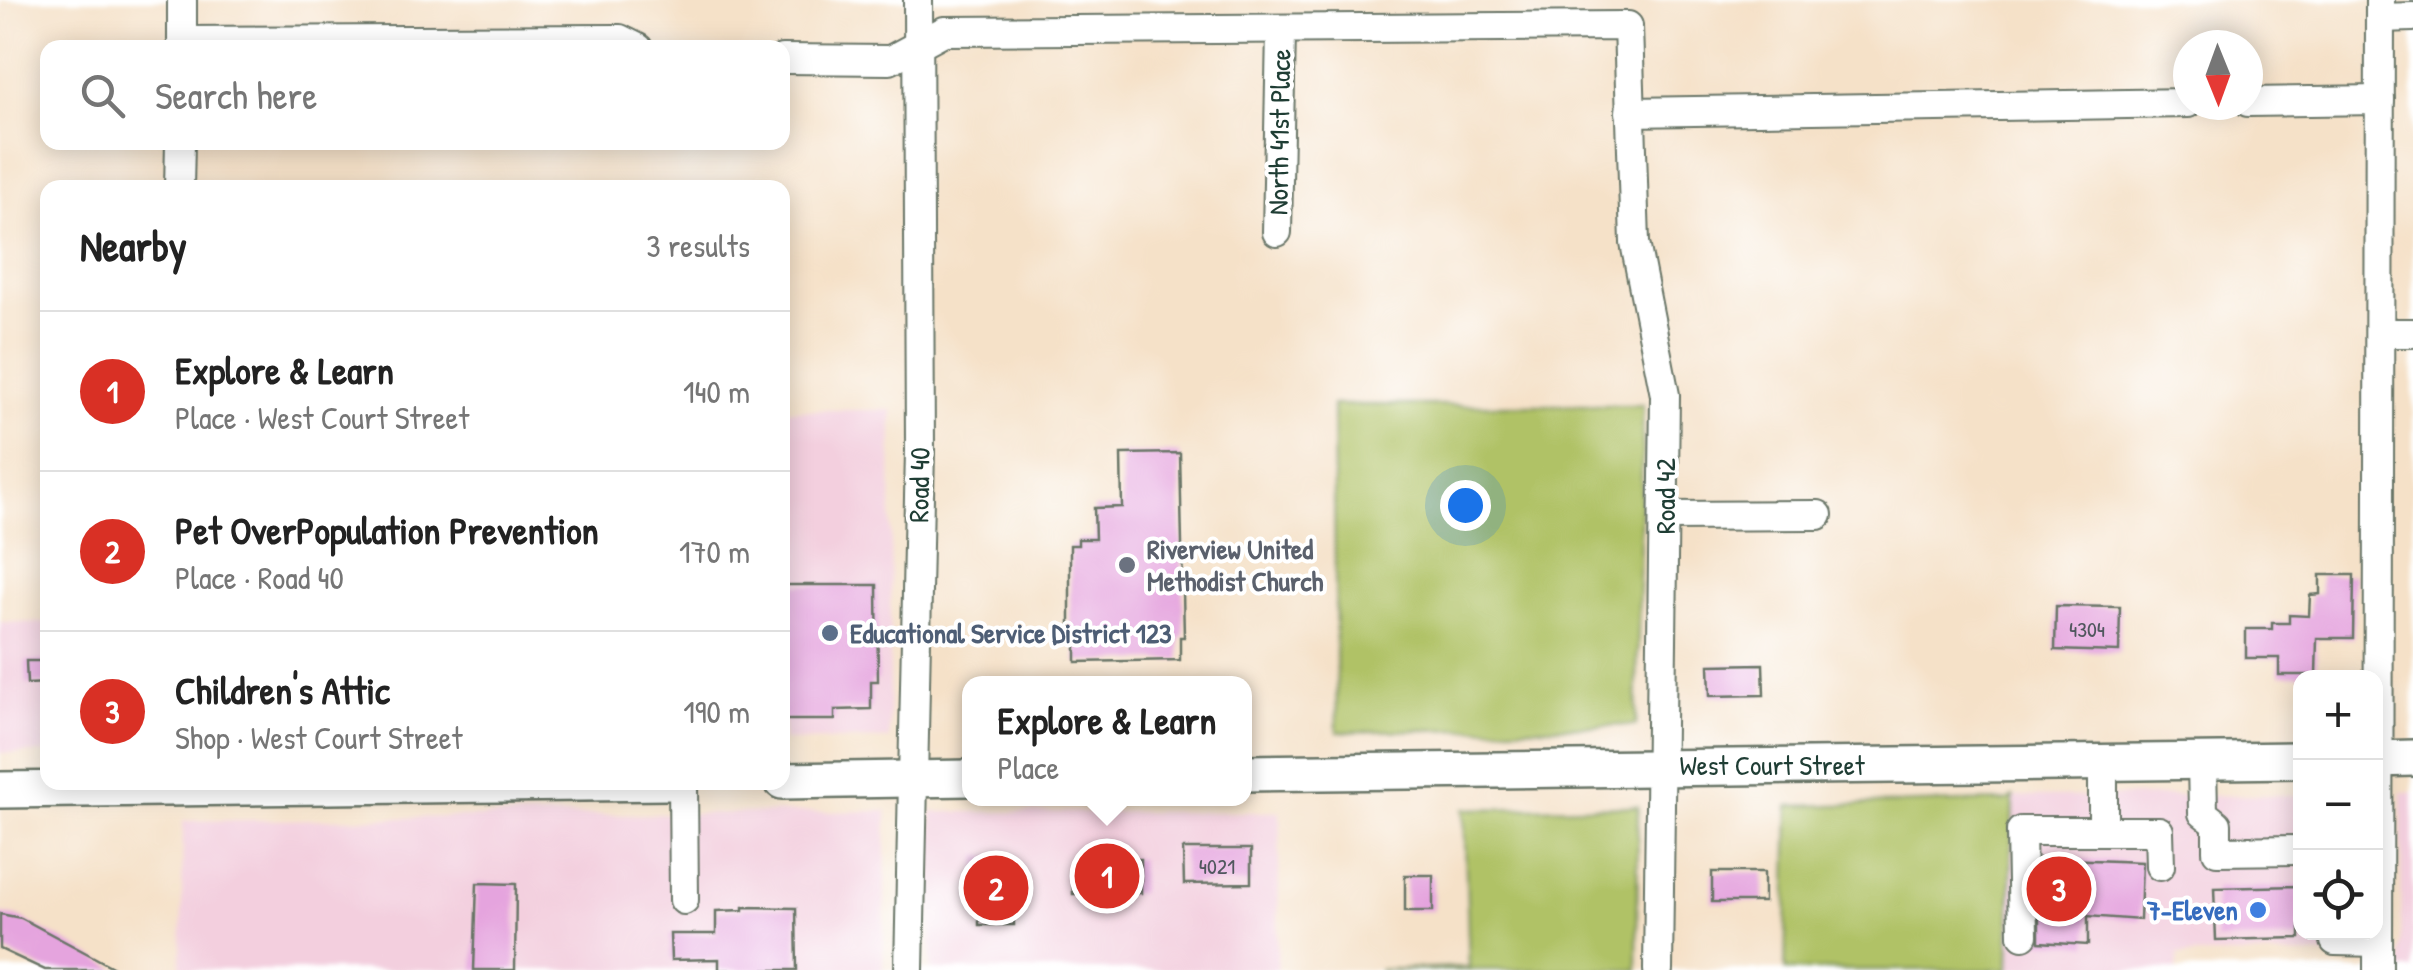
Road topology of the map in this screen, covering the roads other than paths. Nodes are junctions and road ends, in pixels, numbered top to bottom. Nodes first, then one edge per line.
1 (182, 0) edge
2 (918, 0) edge
3 (2380, 9) edge
4 (2413, 18) edge
5 (1281, 31) junction
6 (182, 40) edge
7 (532, 40) edge
8 (622, 40) edge
9 (918, 44) junction
10 (790, 59) edge
11 (2380, 100) junction
12 (2263, 102) edge
13 (2173, 103) edge
14 (1630, 112) junction
15 (180, 150) edge
16 (179, 180) edge
17 (1277, 232) dead end
18 (2380, 333) junction
19 (2413, 333) edge
20 (1818, 515) dead end
21 (1665, 516) junction
22 (2389, 759) edge
23 (2293, 760) edge
24 (2202, 762) junction
25 (2103, 763) junction
26 (1661, 765) junction
27 (1252, 773) edge
28 (962, 778) edge
29 (912, 780) junction
30 (790, 781) edge
31 (40, 789) edge
32 (0, 790) edge
33 (683, 790) edge
34 (2383, 804) edge
35 (2102, 831) junction
36 (2293, 850) edge
37 (2160, 866) dead end
38 (684, 900) dead end
39 (2023, 935) dead end
40 (2335, 940) edge
41 (2378, 956) edge
42 (909, 970) edge
43 (1658, 970) edge

1 - 6 street
2 - 9 street, Road 40
3 - 4 street
3 - 11 street
5 - 9 street
5 - 14 street, Road 42
5 - 17 street, North 41st Place
7 - 8 street
9 - 10 street
9 - 29 street, Road 40
11 - 12 street
11 - 18 street
13 - 14 street
14 - 21 street, Road 42
15 - 16 street
18 - 19 street
18 - 22 street
20 - 21 street
21 - 26 street, Road 42
22 - 34 street
23 - 24 main road, West Court Street
24 - 25 main road, West Court Street
24 - 36 street
25 - 26 main road, West Court Street
25 - 35 street
26 - 27 main road, West Court Street
26 - 43 street, Road 42
28 - 29 main road
29 - 30 main road
29 - 42 street, Road 40
31 - 32 main road
33 - 38 street
35 - 37 street
35 - 39 street
40 - 41 street

